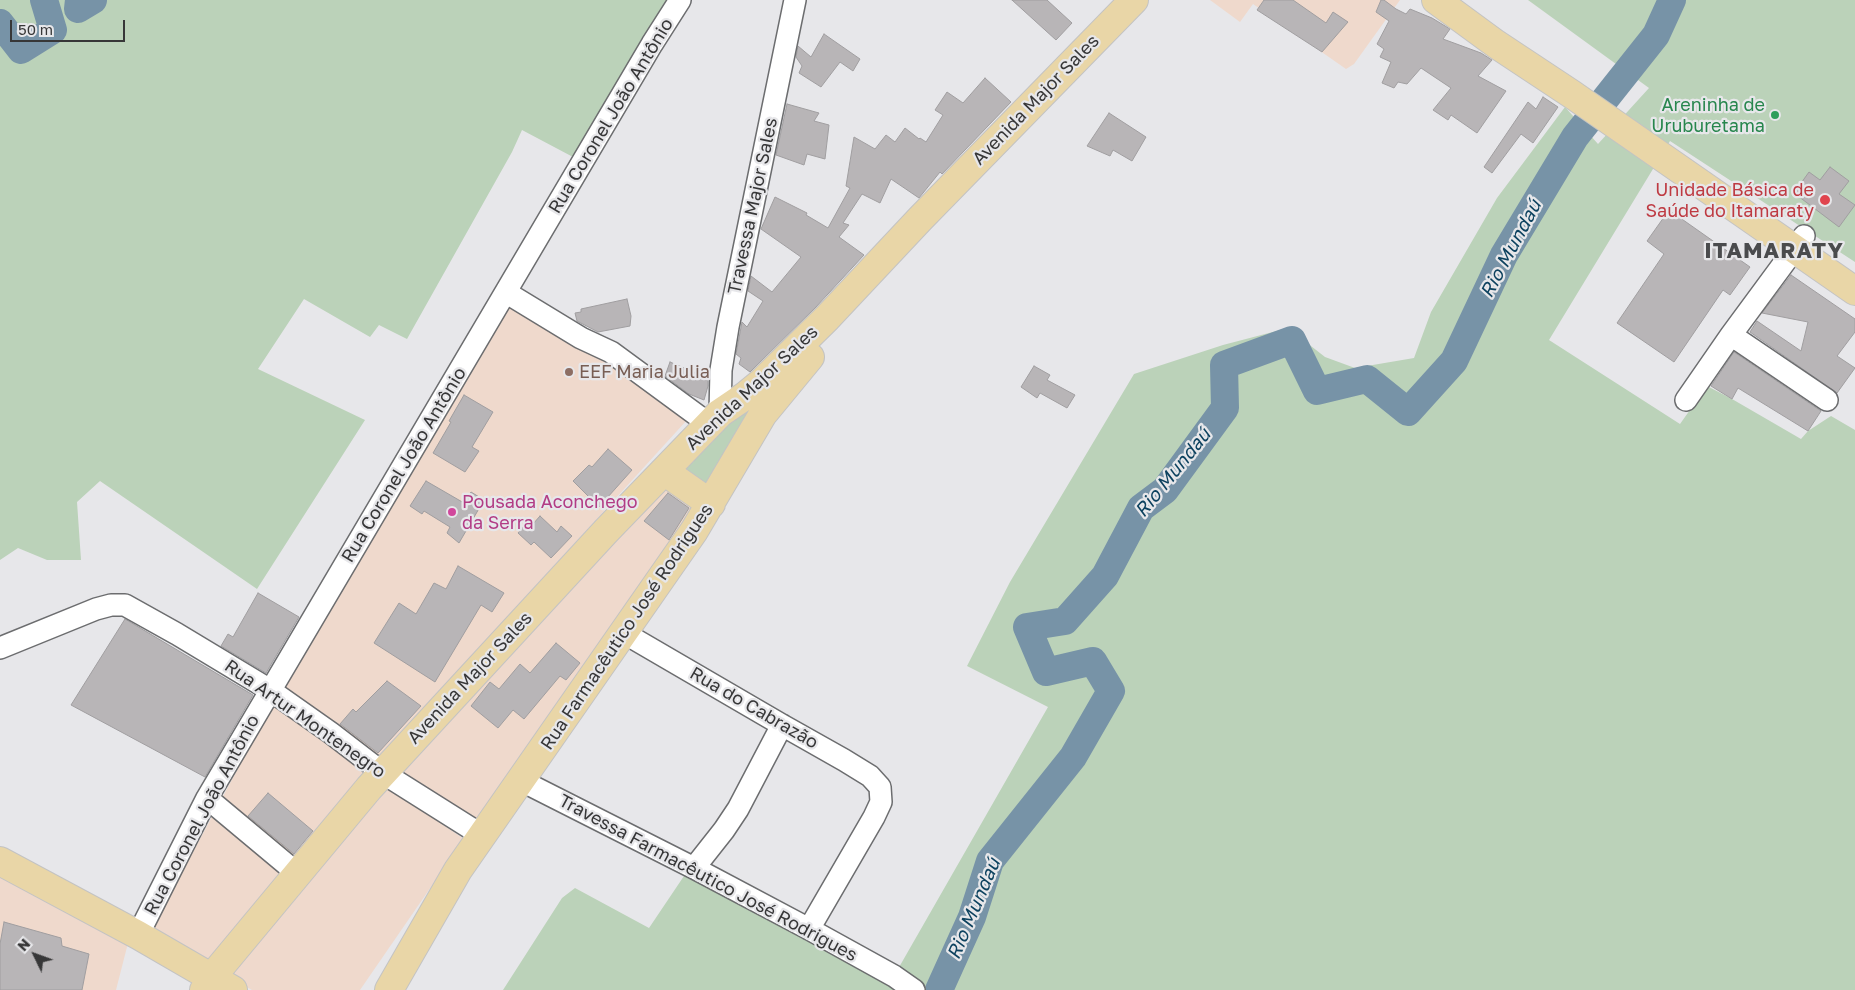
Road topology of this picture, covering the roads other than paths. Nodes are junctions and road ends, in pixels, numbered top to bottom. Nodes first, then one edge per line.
1 (680, 0) edge
2 (795, 0) edge
3 (1134, 0) edge
4 (1155, 0) edge
5 (1436, 0) edge
6 (1466, 0) edge
7 (1578, 88) junction
8 (1799, 243) junction
9 (893, 259) junction
10 (1855, 271) edge
11 (1855, 291) edge
12 (507, 293) junction
13 (1731, 335) junction
14 (1686, 400) dead end
15 (1827, 400) dead end
16 (754, 405) junction
17 (715, 418) junction
18 (664, 471) junction
19 (711, 504) junction
20 (624, 633) junction
21 (0, 648) edge
22 (270, 690) junction
23 (782, 726) junction
24 (383, 773) junction
25 (522, 781) junction
26 (207, 798) junction
27 (476, 845) junction
28 (0, 862) edge
29 (694, 868) junction
30 (298, 874) junction
31 (809, 929) junction
32 (138, 934) junction
33 (216, 986) edge
34 (389, 990) edge
35 (399, 990) edge
36 (914, 990) edge

1 - 12 street, Rua Coronel João Antônio
2 - 17 street, Travessa Major Sales
3 - 9 main road, Avenida Major Sales
4 - 9 main road, Avenida Major Sales
5 - 7 main road
6 - 7 main road
7 - 8 main road
8 - 10 main road
8 - 11 main road
8 - 13 street
9 - 16 main road, Avenida Major Sales
12 - 17 street
12 - 22 street, Rua Coronel João Antônio
13 - 14 street
13 - 15 street
16 - 17 main road, Avenida Major Sales
16 - 19 main road, Rua Farmacêutico José Rodrigues
17 - 18 main road, Avenida Major Sales
18 - 19 main road
18 - 24 main road, Avenida Major Sales
19 - 20 main road, Rua Farmacêutico José Rodrigues
20 - 23 street, Rua do Cabrazão
20 - 25 main road, Rua Farmacêutico José Rodrigues
21 - 22 street, Rua Artur Montenegro
22 - 24 street, Rua Artur Montenegro
22 - 26 street, Rua Coronel João Antônio
23 - 29 street
23 - 31 street, Rua do Cabrazão
24 - 27 street, Rua Artur Montenegro
24 - 30 main road, Avenida Major Sales
25 - 27 main road, Rua Farmacêutico José Rodrigues
25 - 29 street, Travessa Farmacêutico José Rodrigues
26 - 30 street
26 - 32 street, Rua Coronel João Antônio
27 - 34 main road, Rua Farmacêutico José Rodrigues
27 - 35 main road, Rua Farmacêutico José Rodrigues
28 - 32 main road
29 - 31 street, Travessa Farmacêutico José Rodrigues
30 - 33 main road, Avenida Major Sales
31 - 36 street, Travessa Farmacêutico José Rodrigues
32 - 33 main road

